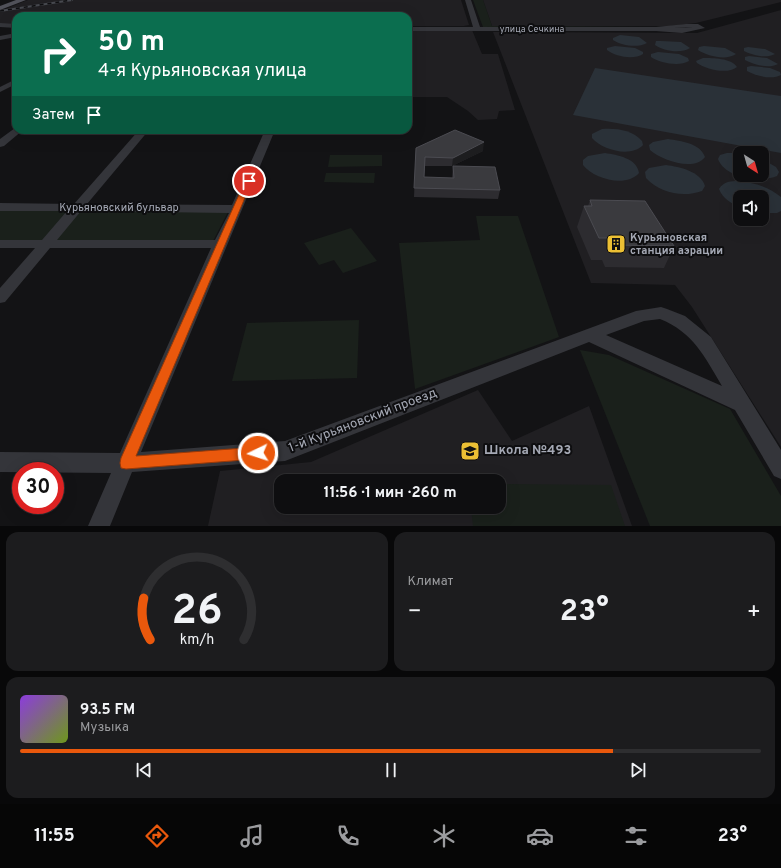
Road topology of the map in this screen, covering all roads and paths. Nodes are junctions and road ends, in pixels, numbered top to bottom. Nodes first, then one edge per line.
1 (14, 0) edge
2 (23, 0) edge
3 (468, 0) edge
4 (0, 5) edge
5 (0, 8) edge
6 (0, 25) edge
7 (12, 26) edge
8 (412, 29) edge
9 (477, 29) junction
10 (656, 29) junction
11 (12, 35) edge
12 (2, 37) edge
13 (12, 83) edge
14 (1, 89) edge
15 (12, 89) edge
16 (13, 134) edge
17 (140, 134) edge
18 (268, 134) edge
19 (0, 144) edge
20 (76, 207) junction
21 (0, 208) edge
22 (237, 209) junction
23 (0, 244) edge
24 (220, 244) junction
25 (46, 245) junction
26 (0, 298) edge
27 (590, 335) junction
28 (742, 404) junction
29 (0, 462) edge
30 (126, 463) junction
31 (781, 468) edge
32 (99, 526) edge

1 - 4 main road
2 - 5 main road
3 - 9 street
6 - 7 street
8 - 9 street, улица Сечкина
9 - 10 street, улица Сечкина
10 - 10 street, улица Сечкина
11 - 12 street
13 - 14 street
14 - 15 street
16 - 19 street
17 - 20 street
18 - 22 street
20 - 21 street, Курьяновский бульвар
20 - 22 street, Курьяновский бульвар
20 - 25 street
22 - 24 street
23 - 25 street
24 - 25 street
24 - 30 street
25 - 26 street
27 - 28 street
27 - 28 street, 1-й Курьяновский проезд
27 - 30 street, 1-й Курьяновский проезд
28 - 31 street
29 - 30 street, 1-й Курьяновский проезд
30 - 32 street

